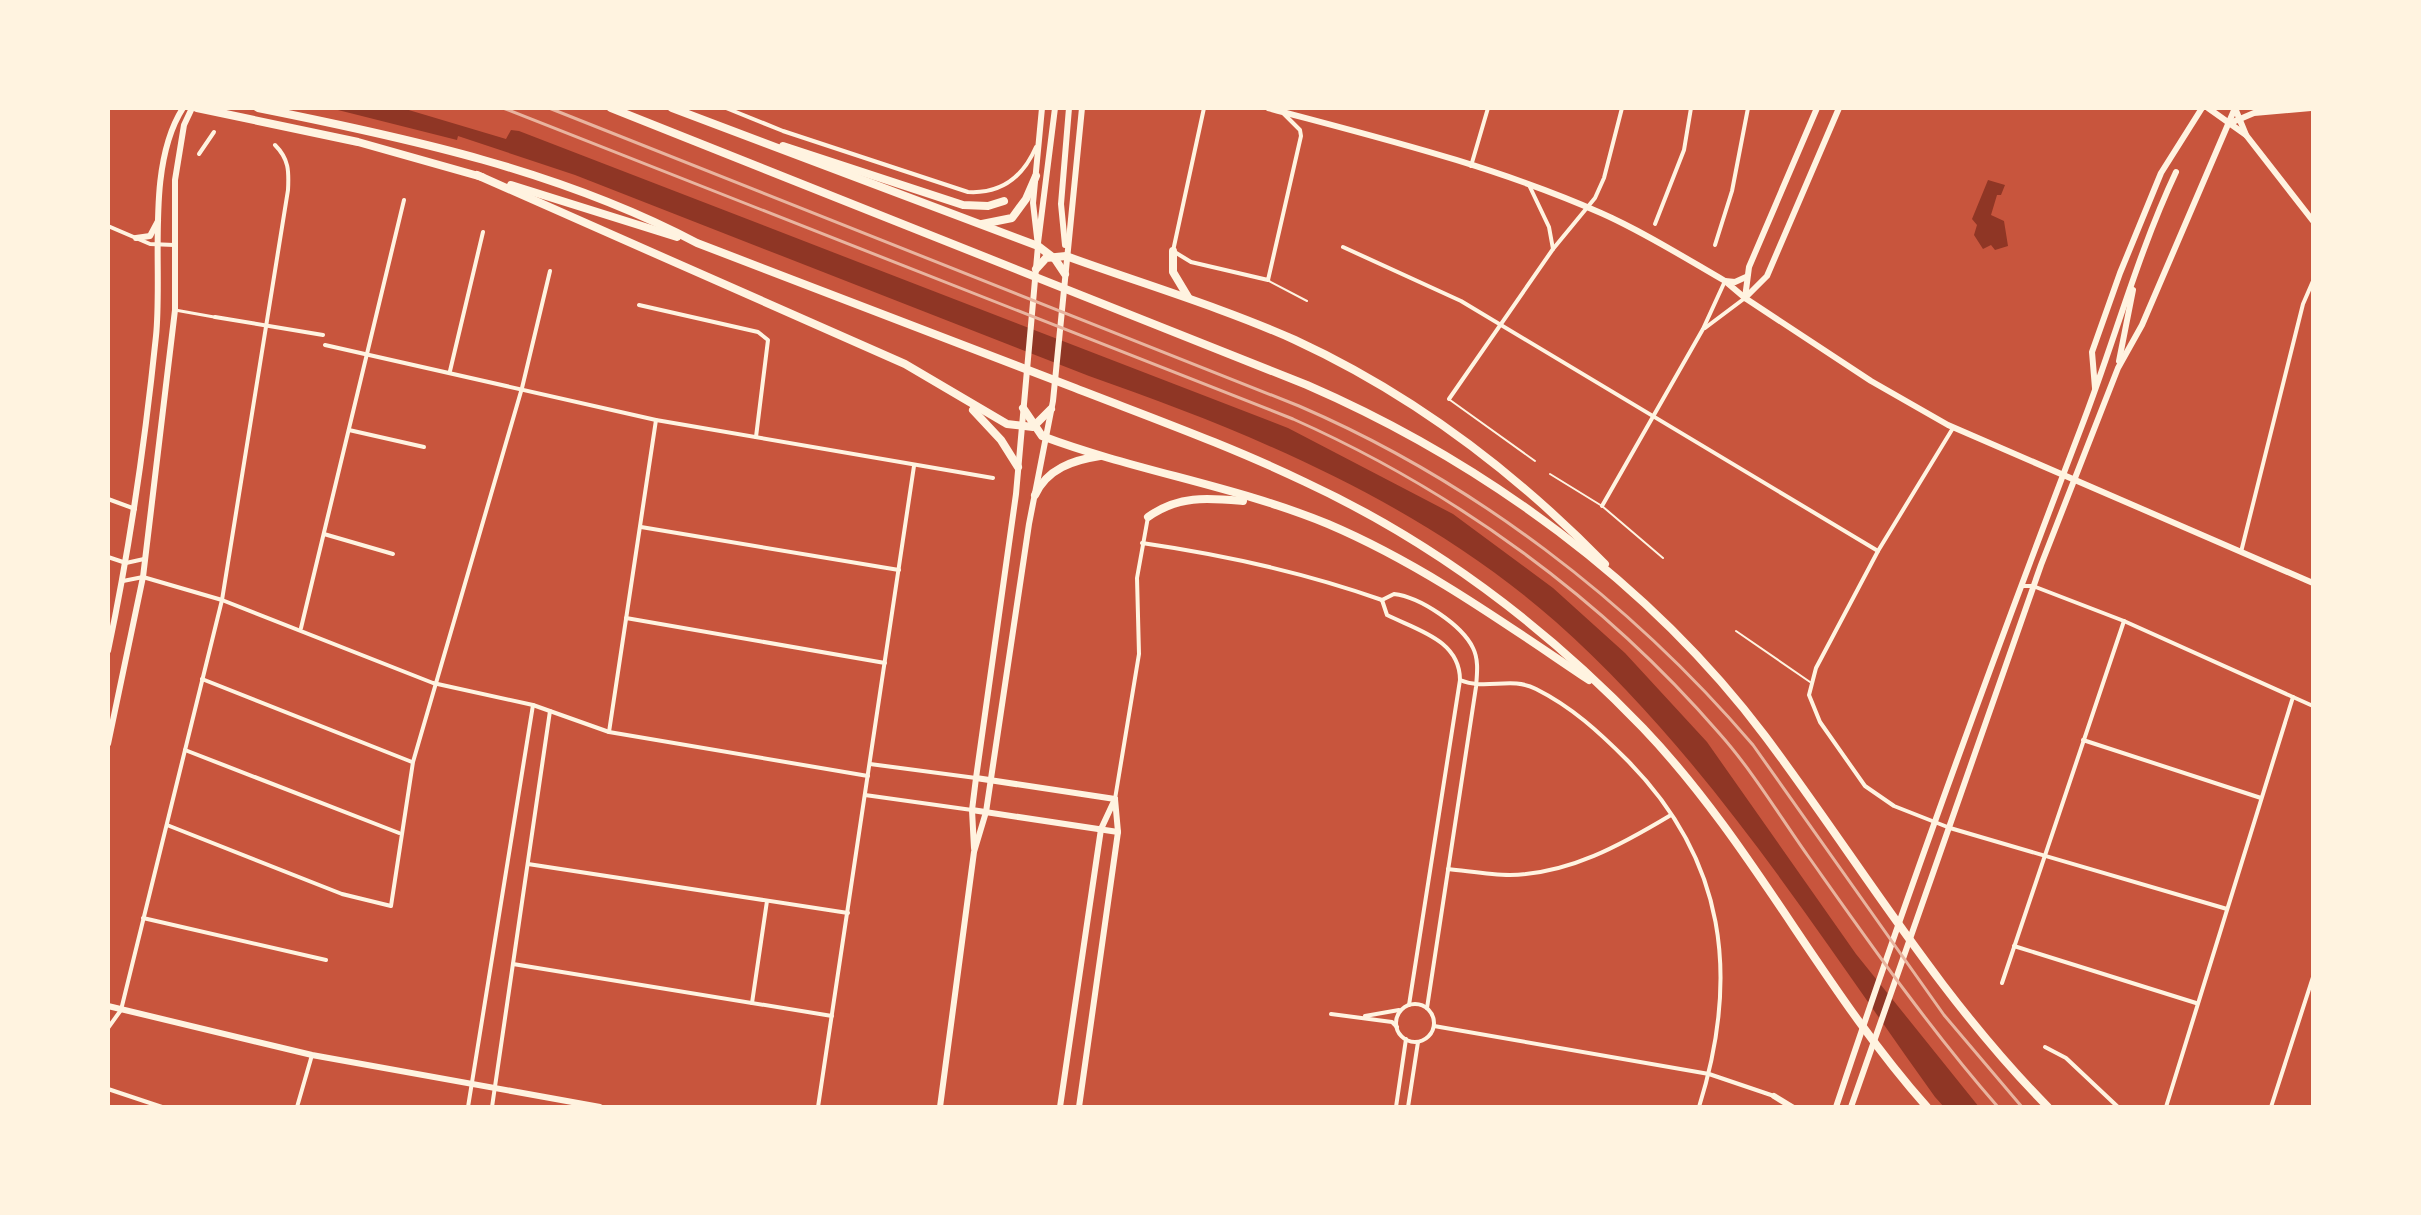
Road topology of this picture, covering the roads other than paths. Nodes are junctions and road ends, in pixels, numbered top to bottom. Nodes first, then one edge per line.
1 (258, 108) edge
2 (612, 108) edge
3 (672, 108) edge
4 (726, 108) edge
5 (1042, 108) edge
6 (1055, 108) edge
7 (1069, 108) edge
8 (1082, 108) edge
9 (1204, 108) edge
10 (1268, 108) edge
11 (1488, 108) edge
12 (1622, 108) edge
13 (1691, 108) edge
14 (1748, 108) edge
15 (1817, 108) edge
16 (1839, 108) edge
17 (2202, 108) edge
18 (2208, 108) edge
19 (2235, 108) edge
20 (2311, 108) edge
21 (190, 109) edge
22 (1283, 112) junction
23 (2239, 118) junction
24 (2228, 124) junction
25 (732, 130) junction
26 (214, 132) dead end
27 (2246, 135) junction
28 (1039, 140) junction
29 (275, 145) dead end
30 (199, 154) dead end
31 (1471, 166) junction
32 (2176, 172) dead end
33 (477, 175) junction
34 (1036, 176) junction
35 (1528, 184) junction
36 (404, 200) dead end
37 (1004, 201) dead end
38 (1588, 207) junction
39 (160, 217) junction
40 (2313, 221) edge
41 (971, 222) junction
42 (1655, 224) dead end
43 (108, 226) edge
44 (483, 232) dead end
45 (136, 238) junction
46 (697, 243) junction
47 (176, 244) junction
48 (160, 245) junction
49 (1715, 245) dead end
50 (1038, 246) junction
51 (1343, 247) dead end
52 (1553, 249) junction
53 (1173, 251) junction
54 (1051, 256) junction
55 (1066, 256) junction
56 (2137, 266) junction
57 (1036, 269) junction
58 (550, 271) dead end
59 (1065, 274) junction
60 (1746, 277) junction
61 (1268, 280) junction
62 (1725, 281) junction
63 (2313, 281) edge
64 (1745, 298) junction
65 (1192, 300) junction
66 (1307, 301) dead end
67 (639, 305) dead end
68 (175, 310) junction
69 (215, 317) joint
70 (1501, 324) junction
71 (265, 325) junction
72 (1703, 329) junction
73 (323, 335) dead end
74 (325, 345) dead end
75 (367, 354) junction
76 (2118, 368) junction
77 (450, 371) junction
78 (522, 388) junction
79 (2095, 391) junction
80 (958, 397) junction
81 (1449, 399) joint
82 (1052, 405) junction
83 (1023, 408) junction
84 (1652, 418) junction
85 (656, 420) junction
86 (1033, 427) junction
87 (1021, 428) junction
88 (1953, 428) junction
89 (349, 430) junction
90 (756, 437) junction
91 (1047, 438) junction
92 (424, 447) dead end
93 (1102, 456) junction
94 (1535, 461) dead end
95 (914, 466) junction
96 (1018, 467) junction
97 (1550, 474) dead end
98 (2062, 475) junction
99 (993, 478) dead end
100 (2074, 480) junction
101 (1035, 495) junction
102 (108, 499) edge
103 (1264, 503) junction
104 (1602, 506) junction
105 (135, 509) junction
106 (1148, 517) joint
107 (640, 527) junction
108 (324, 534) junction
109 (1142, 543) junction
110 (1878, 551) junction
111 (2240, 553) junction
112 (393, 554) dead end
113 (108, 557) edge
114 (1663, 558) dead end
115 (145, 559) junction
116 (126, 563) junction
117 (899, 570) junction
118 (143, 577) junction
119 (123, 581) junction
120 (2313, 583) edge
121 (2033, 586) junction
122 (2017, 589) junction
123 (222, 600) junction
124 (1382, 600) junction
125 (626, 618) junction
126 (2124, 621) junction
127 (1661, 622) junction
128 (301, 628) junction
129 (1736, 631) dead end
130 (108, 651) edge
131 (885, 663) junction
132 (202, 679) junction
133 (1460, 680) junction
134 (1810, 682) junction
135 (433, 683) junction
136 (1476, 687) junction
137 (1609, 694) junction
138 (2293, 697) junction
139 (533, 705) junction
140 (2313, 706) edge
141 (550, 711) junction
142 (609, 732) junction
143 (2083, 740) junction
144 (108, 744) edge
145 (185, 750) junction
146 (413, 762) junction
147 (870, 764) junction
148 (868, 776) junction
149 (976, 778) junction
150 (991, 781) junction
151 (865, 795) junction
152 (2261, 798) junction
153 (1115, 799) junction
154 (972, 810) junction
155 (986, 812) junction
156 (1671, 815) junction
157 (1933, 822) junction
158 (167, 825) junction
159 (1950, 828) junction
160 (1101, 829) junction
161 (1118, 832) junction
162 (400, 833) junction
163 (974, 852) junction
164 (2046, 854) junction
165 (528, 864) junction
166 (1448, 869) junction
167 (767, 901) junction
168 (2227, 909) junction
169 (848, 913) junction
170 (143, 918) junction
171 (2014, 946) junction
172 (326, 960) dead end
173 (513, 964) junction
174 (2313, 977) edge
175 (2002, 983) dead end
176 (2312, 986) edge
177 (752, 1003) junction
178 (2196, 1003) junction
179 (1409, 1005) junction
180 (108, 1008) edge
181 (1427, 1008) junction
182 (121, 1010) junction
183 (1402, 1010) junction
184 (1331, 1014) dead end
185 (832, 1016) junction
186 (1354, 1016) junction
187 (1434, 1026) junction
188 (1397, 1027) junction
189 (108, 1028) edge
190 (1406, 1039) junction
191 (1418, 1041) junction
192 (2045, 1047) dead end
193 (312, 1055) junction
194 (1709, 1074) junction
195 (471, 1085) junction
196 (108, 1089) edge
197 (495, 1090) junction
198 (1774, 1096) junction
199 (1836, 1106) edge
200 (162, 1107) edge
201 (297, 1107) edge
202 (468, 1107) edge
203 (492, 1107) edge
204 (600, 1107) edge
205 (818, 1107) edge
206 (940, 1107) edge
207 (1060, 1107) edge
208 (1079, 1107) edge
209 (1396, 1107) edge
210 (1408, 1107) edge
211 (1699, 1107) edge
212 (1783, 1107) edge
213 (1792, 1107) edge
214 (1851, 1107) edge
215 (1927, 1107) edge
216 (2048, 1107) edge
217 (2118, 1107) edge
218 (2166, 1107) edge
219 (2271, 1107) edge

1 - 46 highway
2 - 127 highway
3 - 25 highway
4 - 28 street
5 - 28 street
6 - 50 street
7 - 55 street
8 - 55 street
9 - 53 street
10 - 22 street
11 - 31 street
12 - 38 street
13 - 42 street
14 - 49 street
15 - 60 street
16 - 64 street
17 - 79 street
18 - 24 street
19 - 23 street
19 - 24 street
20 - 23 street
21 - 33 highway
21 - 39 street
21 - 47 street
22 - 31 street
22 - 61 street
23 - 24 street
23 - 27 street
24 - 27 street
24 - 76 street
25 - 37 highway
25 - 41 highway
26 - 30 street
27 - 40 street
28 - 34 street
29 - 71 street
31 - 35 street
32 - 56 street
33 - 46 highway
33 - 80 highway
34 - 41 highway
34 - 50 street
35 - 38 street
35 - 52 street
36 - 75 street
38 - 52 street
38 - 62 street
39 - 45 street
39 - 48 street
41 - 50 highway
43 - 45 street
44 - 77 street
45 - 48 street
46 - 137 highway
47 - 48 street
47 - 68 street
48 - 105 street
50 - 54 highway
50 - 57 street
51 - 70 street
52 - 70 street
53 - 61 street
53 - 65 highway
54 - 55 highway
54 - 57 highway
54 - 59 highway
55 - 59 street
55 - 65 highway
56 - 76 street
56 - 79 street
57 - 83 street
58 - 78 street
59 - 82 street
60 - 62 street
60 - 64 street
61 - 66 lane
62 - 64 street
62 - 72 street
63 - 111 street
64 - 72 street
64 - 88 street
65 - 127 highway
67 - 90 street
68 - 69 street
68 - 115 street
69 - 71 street
70 - 81 street
70 - 84 street
71 - 73 street
71 - 123 street
72 - 84 street
74 - 75 street
75 - 77 street
75 - 89 street
76 - 100 street
77 - 78 street
78 - 85 street
78 - 135 street
79 - 98 street
80 - 87 highway
80 - 96 highway
81 - 94 lane
82 - 86 highway
82 - 91 street
83 - 86 highway
83 - 87 street
84 - 104 street
84 - 110 street
85 - 90 street
85 - 107 street
86 - 87 highway
86 - 91 highway
87 - 96 street
88 - 98 street
88 - 110 street
89 - 92 street
89 - 108 street
90 - 95 street
91 - 93 highway
91 - 101 street
93 - 101 highway
93 - 103 highway
95 - 99 street
95 - 117 street
96 - 149 street
97 - 104 lane
98 - 100 street
98 - 122 street
100 - 111 street
100 - 121 street
101 - 150 street
102 - 105 street
103 - 106 highway
103 - 137 highway
104 - 114 lane
105 - 116 street
106 - 109 street
107 - 117 street
107 - 125 street
108 - 112 street
108 - 128 street
109 - 124 street
109 - 153 street
110 - 134 street
111 - 120 street
113 - 116 street
115 - 116 street
115 - 118 street
116 - 119 street
117 - 131 street
118 - 119 street
118 - 123 street
118 - 144 street
119 - 130 street
121 - 122 street
121 - 126 street
121 - 159 street
122 - 157 street
123 - 128 street
123 - 132 street
124 - 133 street
124 - 136 street
125 - 131 street
125 - 142 street
126 - 138 street
126 - 143 street
127 - 216 highway
128 - 135 street
129 - 134 lane
131 - 147 street
132 - 145 street
132 - 146 street
133 - 136 street
133 - 179 street
134 - 157 street
135 - 139 street
135 - 146 street
136 - 156 street
136 - 166 street
137 - 215 highway
138 - 140 street
138 - 152 street
139 - 141 street
139 - 195 street
141 - 142 street
141 - 165 street
142 - 148 street
143 - 152 street
143 - 164 street
145 - 158 street
145 - 162 street
146 - 162 street
147 - 148 street
147 - 149 street
148 - 151 street
149 - 150 street
149 - 154 street
150 - 153 street
150 - 155 street
151 - 154 street
151 - 169 street
152 - 168 street
153 - 160 street
153 - 161 street
154 - 155 street
154 - 163 street
155 - 160 street
155 - 163 street
156 - 166 street
156 - 194 street
157 - 159 street
157 - 199 street
158 - 162 street
158 - 170 street
159 - 164 street
159 - 214 street
160 - 161 street
160 - 207 street
161 - 208 street
163 - 206 street
164 - 168 street
164 - 171 street
165 - 167 street
165 - 173 street
166 - 181 street
167 - 169 street
167 - 177 street
168 - 178 street
169 - 185 street
170 - 172 street
170 - 182 street
171 - 175 street
171 - 178 street
173 - 177 street
173 - 197 street
174 - 176 street
176 - 219 street
177 - 185 street
178 - 218 street
179 - 181 street
179 - 183 street
180 - 182 street
181 - 187 street
182 - 189 street
182 - 193 street
183 - 186 street
183 - 188 street
184 - 186 street
185 - 205 street
186 - 188 street
187 - 191 street
187 - 194 street
188 - 190 street
190 - 191 street
190 - 209 street
191 - 210 street
192 - 217 street
193 - 195 street
193 - 201 street
194 - 198 street
194 - 211 street
195 - 197 street
195 - 202 street
196 - 200 street
197 - 203 street
197 - 204 street
198 - 212 street
198 - 213 street

